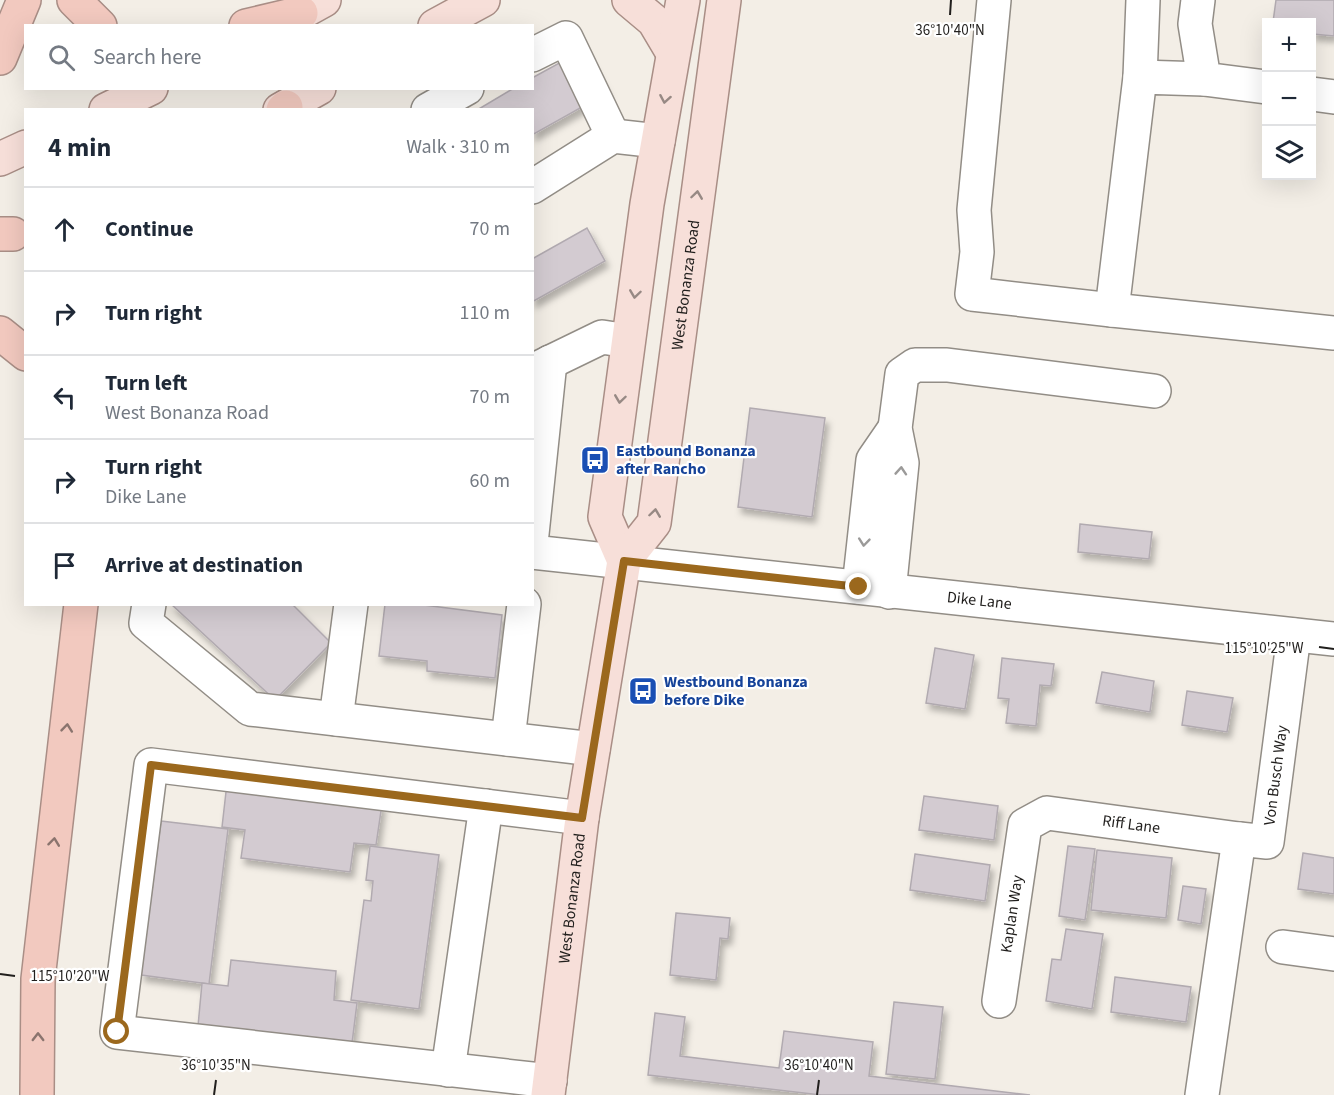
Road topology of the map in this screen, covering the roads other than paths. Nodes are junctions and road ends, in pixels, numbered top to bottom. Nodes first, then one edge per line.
1 (24, 0) edge
2 (74, 0) edge
3 (629, 0) edge
4 (683, 0) edge
5 (724, 0) edge
6 (741, 0) edge
7 (994, 0) edge
8 (1143, 0) edge
9 (1198, 0) edge
10 (485, 2) edge
11 (301, 13) edge
12 (98, 24) edge
13 (254, 24) edge
14 (439, 24) edge
15 (673, 53) junction
16 (534, 54) edge
17 (0, 58) edge
18 (713, 75) junction
19 (1140, 77) junction
20 (1204, 79) junction
21 (1262, 86) edge
22 (147, 90) edge
23 (315, 90) edge
24 (463, 90) edge
25 (1316, 94) edge
26 (1334, 97) edge
27 (110, 108) edge
28 (283, 108) edge
29 (432, 108) edge
30 (613, 136) junction
31 (658, 141) junction
32 (24, 148) edge
33 (0, 159) edge
34 (534, 186) edge
35 (1112, 310) junction
36 (0, 333) edge
37 (1334, 333) edge
38 (628, 341) junction
39 (676, 347) junction
40 (24, 352) edge
41 (541, 367) edge
42 (1154, 391) dead end
43 (534, 497) edge
44 (534, 552) edge
45 (624, 561) junction
46 (874, 590) junction
47 (81, 606) edge
48 (150, 606) edge
49 (351, 606) edge
50 (524, 606) edge
51 (1294, 635) junction
52 (1334, 639) edge
53 (336, 719) junction
54 (508, 739) junction
55 (593, 749) junction
56 (486, 806) junction
57 (582, 818) junction
58 (1026, 825) joint
59 (1239, 839) junction
60 (1283, 947) dead end
61 (1334, 954) edge
62 (999, 1001) dead end
63 (448, 1070) junction
64 (549, 1088) edge
65 (37, 1095) edge
66 (1202, 1095) edge

1 - 17 highway
2 - 12 highway
3 - 15 main road
4 - 15 main road
5 - 18 main road, West Bonanza Road
6 - 18 main road
7 - 35 street
8 - 19 street
9 - 20 street
10 - 14 main road
11 - 13 highway
15 -> 31 main road
16 - 30 street
39 -> 18 main road, West Bonanza Road
19 - 20 street
19 - 35 street
20 - 21 street
22 - 27 main road
23 - 28 main road
24 - 29 street
25 - 26 street
30 - 31 street
30 - 34 street
31 -> 38 main road
32 - 33 main road
35 - 37 street
36 - 40 highway
38 - 39 main road
38 - 41 street
38 -> 45 main road
45 -> 39 main road, West Bonanza Road
41 - 43 street
42 - 46 street
44 - 45 street, Dike Lane
45 - 46 street, Dike Lane
45 - 55 main road, West Bonanza Road
46 - 51 street, Dike Lane
65 -> 47 highway
48 - 53 street
49 - 53 street
50 - 54 street
51 - 52 street, Dike Lane
51 - 59 street, Von Busch Way
53 - 54 street
54 - 55 street
55 - 57 main road, West Bonanza Road
56 - 57 street
56 - 63 street
56 - 63 street
57 - 64 main road, West Bonanza Road
58 - 59 street, Riff Lane
58 - 62 street, Kaplan Way
59 - 66 street
60 - 61 street
63 - 64 street

